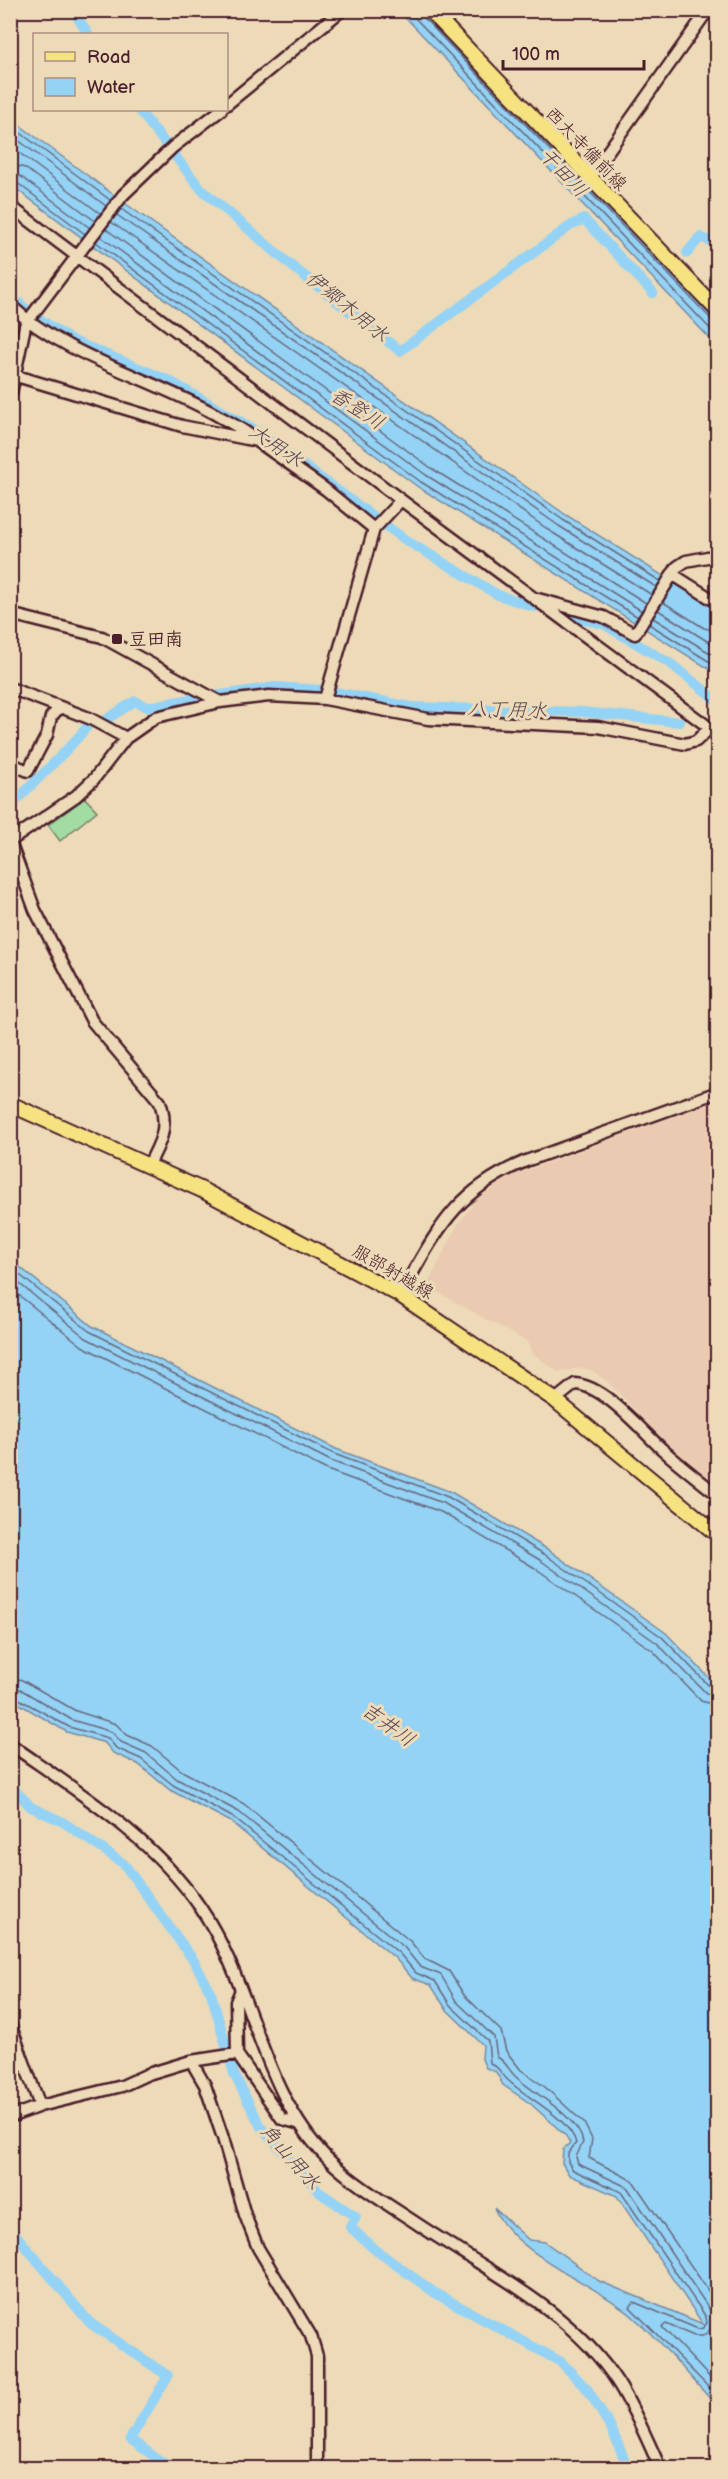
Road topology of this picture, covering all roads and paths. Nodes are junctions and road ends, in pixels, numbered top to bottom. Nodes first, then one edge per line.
1 (342, 10) edge
2 (430, 10) edge
3 (708, 10) edge
4 (228, 103) edge
5 (220, 111) edge
6 (589, 178) junction
7 (10, 206) edge
8 (80, 253) junction
9 (10, 305) edge
10 (717, 311) edge
11 (31, 317) junction
12 (13, 375) edge
13 (10, 398) edge
14 (257, 441) junction
15 (401, 500) junction
16 (379, 524) junction
17 (717, 555) edge
18 (671, 575) junction
19 (534, 598) junction
20 (717, 603) edge
21 (10, 614) edge
22 (10, 688) edge
23 (325, 699) junction
24 (220, 702) junction
25 (59, 708) junction
26 (713, 731) edge
27 (126, 738) junction
28 (10, 763) edge
29 (10, 841) edge
30 (717, 1092) edge
31 (10, 1104) edge
32 (148, 1166) junction
33 (400, 1295) junction
34 (555, 1400) junction
35 (717, 1496) edge
36 (717, 1534) edge
37 (10, 1744) edge
38 (241, 1990) junction
39 (10, 2024) edge
40 (237, 2054) junction
41 (191, 2061) junction
42 (40, 2106) junction
43 (10, 2117) edge
44 (297, 2123) junction
45 (317, 2469) edge
46 (660, 2469) edge

1 - 4 street
2 - 6 main road, 西大寺備前線
3 - 6 street
5 - 8 street
6 - 10 main road, 西大寺備前線
7 - 8 street
8 - 11 street
8 - 15 street
9 - 11 street
11 - 12 street
11 - 14 street
12 - 13 street
12 - 14 street
14 - 16 street
15 - 16 street
15 - 19 street
16 - 23 street
17 - 18 street
18 - 19 street
18 - 20 street
19 - 26 street
21 - 24 street
22 - 25 street
23 - 24 street
23 - 26 street
24 - 27 street
25 - 27 street
25 - 28 street
27 - 29 street
29 - 32 street
30 - 33 street
31 - 32 main road, 服部射越線
32 - 33 main road, 服部射越線
33 - 34 main road, 服部射越線
34 - 35 street
34 - 36 main road, 服部射越線
37 - 38 street
38 - 40 street
38 - 44 street
39 - 42 street
40 - 41 street
40 - 44 street
41 - 42 street
41 - 45 street
42 - 43 street
44 - 46 street

